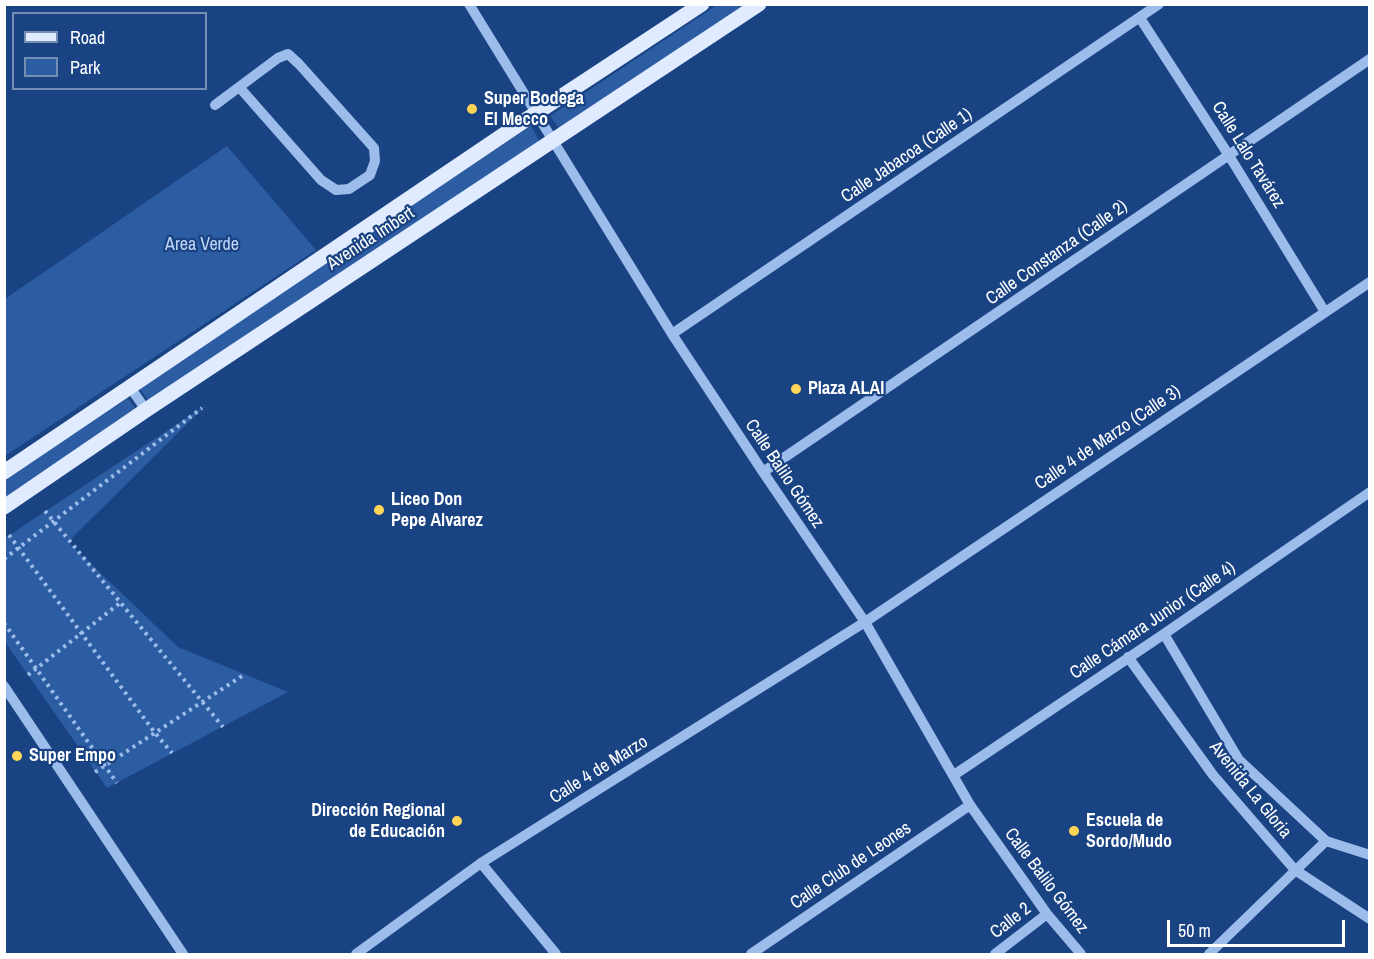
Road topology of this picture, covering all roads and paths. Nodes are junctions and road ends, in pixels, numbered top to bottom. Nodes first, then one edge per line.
1 (469, 4) edge
2 (702, 4) edge
3 (759, 4) edge
4 (1159, 4) edge
5 (1140, 18) junction
6 (1370, 59) edge
7 (240, 88) junction
8 (215, 105) dead end
9 (536, 114) junction
10 (552, 142) junction
11 (1228, 154) junction
12 (1370, 282) edge
13 (1325, 312) junction
14 (672, 334) junction
15 (130, 387) junction
16 (202, 408) dead end
17 (146, 410) junction
18 (4, 472) edge
19 (762, 472) junction
20 (1370, 492) edge
21 (4, 507) edge
22 (45, 511) dead end
23 (53, 522) junction
24 (9, 535) dead end
25 (18, 548) junction
26 (4, 558) edge
27 (120, 603) junction
28 (866, 622) junction
29 (4, 623) edge
30 (82, 632) junction
31 (1164, 634) junction
32 (1128, 657) junction
33 (36, 668) junction
34 (245, 674) dead end
35 (28, 675) dead end
36 (4, 687) edge
37 (202, 702) junction
38 (223, 727) dead end
39 (154, 733) junction
40 (172, 753) dead end
41 (104, 766) junction
42 (95, 772) dead end
43 (954, 775) junction
44 (117, 783) dead end
45 (970, 805) junction
46 (1326, 842) junction
47 (1370, 855) edge
48 (481, 863) junction
49 (1295, 870) junction
50 (1047, 914) junction
51 (1370, 919) edge
52 (183, 954) edge
53 (356, 954) edge
54 (556, 954) edge
55 (751, 954) edge
56 (995, 954) edge
57 (1081, 954) edge
58 (1209, 954) edge

1 - 9 street, Calle Balilo Gómez
2 - 9 main road, Avenida Imbert
3 - 10 main road, Avenida Imbert
4 - 5 street, Calle Jabacoa (Calle 1)
5 - 11 street, Calle Lalo Tavárez
5 - 14 street, Calle Jabacoa (Calle 1)
6 - 11 street, Calle Constanza (Calle 2)
7 - 7 street
7 - 8 street
9 - 10 street, Calle Balilo Gómez
9 - 15 main road, Avenida Imbert
10 - 14 street, Calle Balilo Gómez
10 - 17 main road, Avenida Imbert
11 - 13 street, Calle Lalo Tavárez
11 - 19 street, Calle Constanza (Calle 2)
12 - 13 street, Calle 4 de Marzo (Calle 3)
13 - 28 street, Calle 4 de Marzo (Calle 3)
14 - 19 street, Calle Balilo Gómez
15 - 17 street
15 - 18 main road, Avenida Imbert
16 - 23 path
17 - 21 main road, Avenida Imbert
19 - 28 street, Calle Balilo Gómez
20 - 31 street, Calle Cámara Junior (Calle 4)
22 - 23 path
23 - 25 path
23 - 27 path
24 - 25 path
25 - 26 path
25 - 30 path
27 - 30 path
27 - 37 path
28 - 43 street, Calle Balilo Gómez
28 - 48 street, Calle 4 de Marzo
29 - 33 path
30 - 33 path
30 - 39 path
31 - 32 street, Calle Cámara Junior (Calle 4)
31 - 46 street, Avenida La Gloria
32 - 43 street, Calle Cámara Junior (Calle 4)
32 - 49 street, Avenida La Gloria
33 - 35 path
33 - 41 path
34 - 37 path
36 - 52 street
37 - 38 path
37 - 39 path
39 - 40 path
39 - 41 path
41 - 42 path
41 - 44 path
43 - 45 street, Calle Balilo Gómez
45 - 50 street, Calle Balilo Gómez
45 - 55 street, Calle Club de Leones
46 - 47 street
46 - 49 street
48 - 53 street, Calle 4 de Marzo
48 - 54 street
49 - 51 street, Avenida La Gloria
49 - 58 street
50 - 56 street, Calle 2
50 - 57 street, Calle Balilo Gómez

